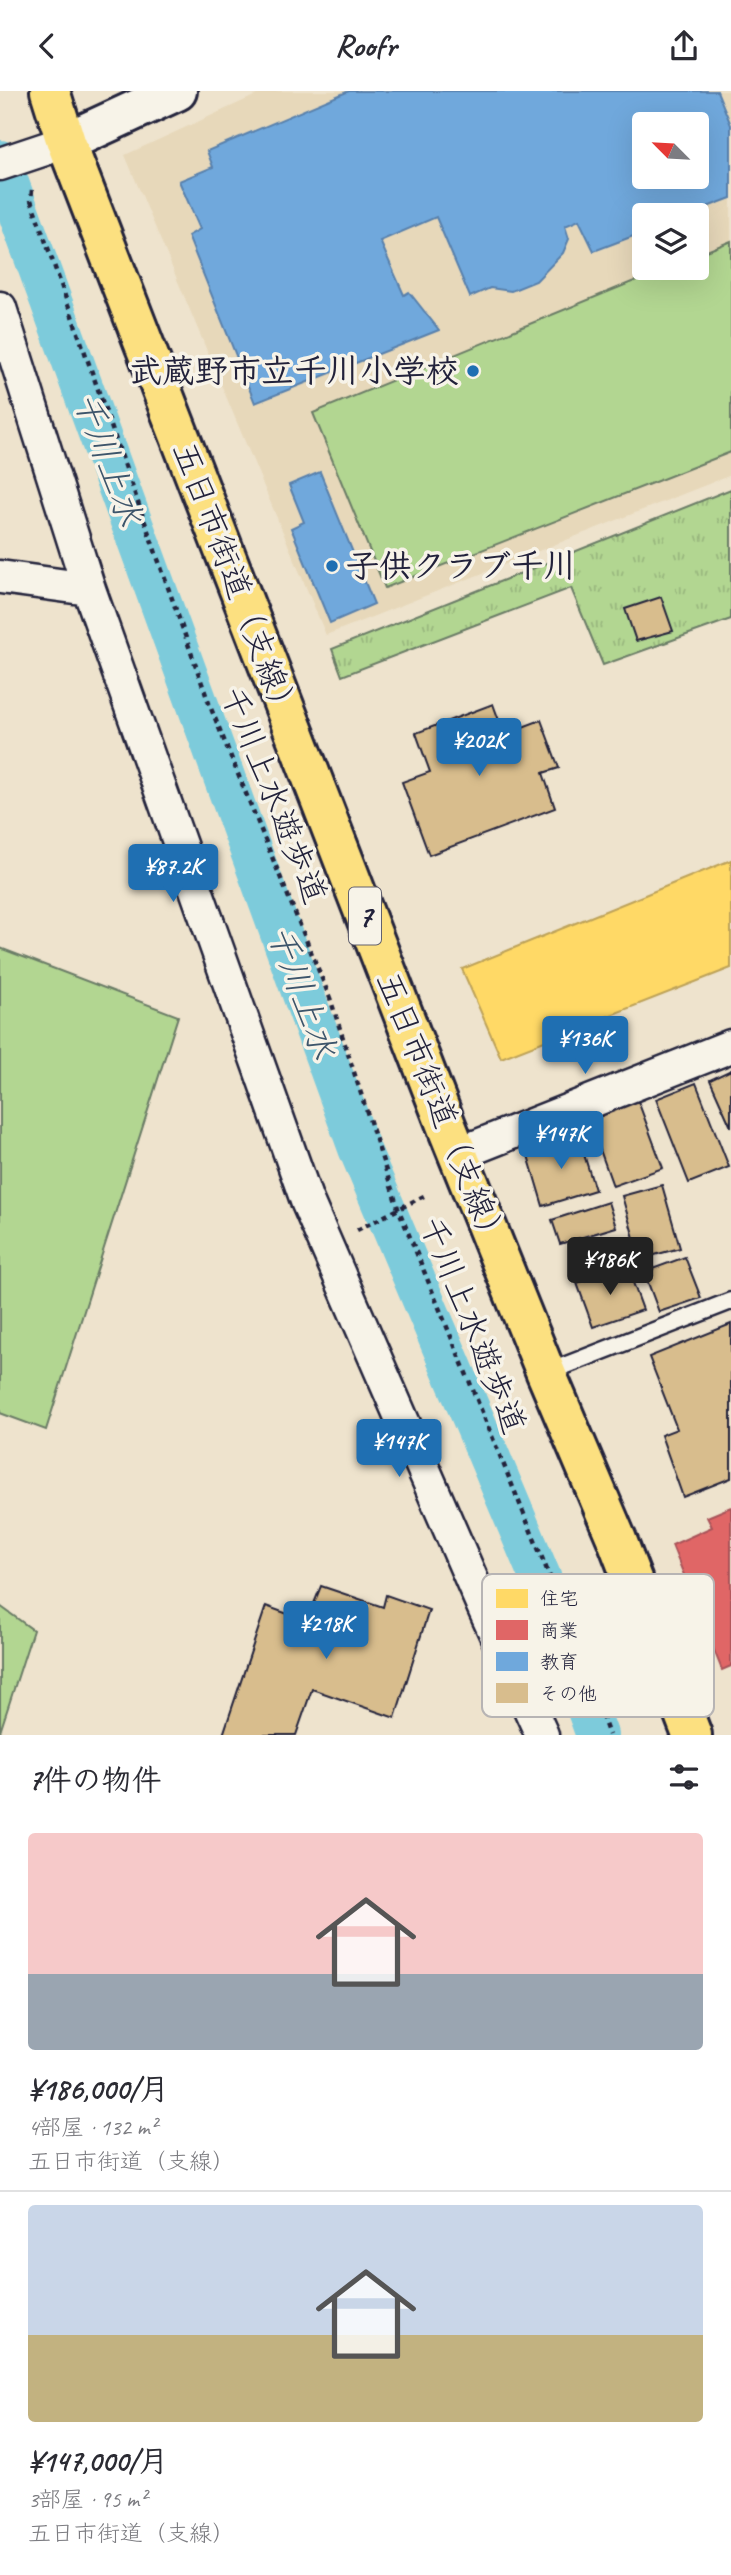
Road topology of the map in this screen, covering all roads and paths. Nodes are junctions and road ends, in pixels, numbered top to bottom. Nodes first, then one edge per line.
1 (50, 91) edge
2 (177, 91) edge
3 (66, 142) junction
4 (0, 164) edge
5 (34, 182) dead end
6 (0, 308) edge
7 (0, 577) edge
8 (89, 590) junction
9 (731, 1046) edge
10 (458, 1154) junction
11 (428, 1194) dead end
12 (398, 1208) junction
13 (326, 1247) junction
14 (731, 1301) edge
15 (545, 1373) junction
16 (548, 1574) edge
17 (630, 1574) edge
18 (482, 1603) edge
19 (534, 1717) edge
20 (602, 1717) edge
21 (685, 1717) edge
22 (542, 1735) edge
23 (609, 1735) edge
24 (692, 1735) edge

1 - 3 main road, 五日市街道（支線） / 7
2 - 3 street
3 - 4 street
3 - 10 main road, 五日市街道（支線） / 7
5 - 12 path, 千川上水遊歩道
6 - 8 street
7 - 8 street
8 - 13 street
9 - 10 street
10 - 15 main road, 五日市街道（支線） / 7
11 - 12 path
12 - 13 path
12 - 16 path, 千川上水遊歩道
13 - 18 street
14 - 15 lane
15 - 17 main road, 五日市街道（支線） / 7
19 - 22 street
20 - 23 path, 千川上水遊歩道
21 - 24 main road, 五日市街道（支線） / 7

